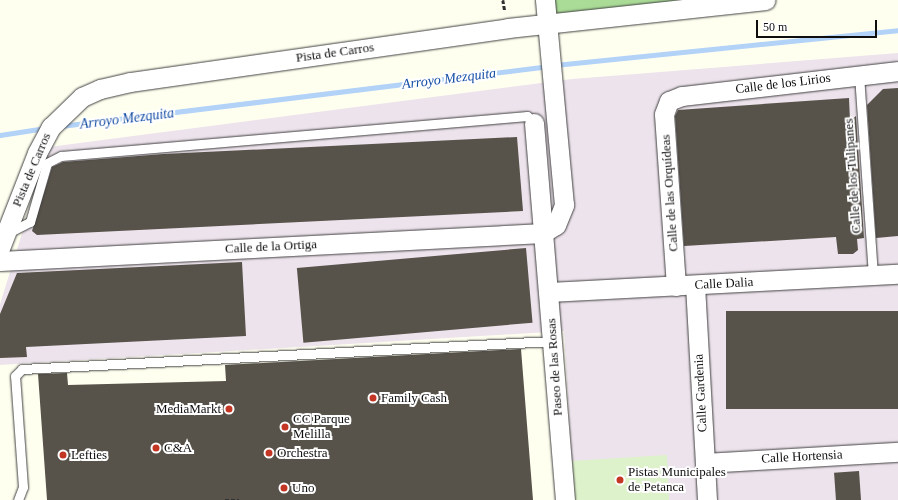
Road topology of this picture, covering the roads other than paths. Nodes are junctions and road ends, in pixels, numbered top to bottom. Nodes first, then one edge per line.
1 (545, 0) edge
2 (765, 0) edge
3 (548, 29) junction
4 (898, 72) edge
5 (859, 75) junction
6 (669, 101) joint
7 (534, 123) joint
8 (543, 233) junction
9 (2, 237) edge
10 (0, 261) edge
11 (898, 274) edge
12 (873, 276) junction
13 (695, 285) junction
14 (676, 286) junction
15 (549, 292) junction
16 (553, 341) junction
17 (898, 452) edge
18 (705, 463) junction
19 (18, 500) edge
20 (565, 500) edge
21 (707, 500) edge

1 - 3 street
2 - 3 street, Pista de Carros
3 - 8 street
3 - 9 street, Pista de Carros
4 - 5 street, Calle de los Lirios
5 - 6 street, Calle de los Lirios
5 - 12 lane, Calle de los Tulipanes
6 - 14 street, Calle de las Orquídeas
7 - 8 street, Paseo de las Rosas
7 - 9 lane
8 - 10 street, Calle de la Ortiga
8 - 15 street, Paseo de las Rosas
11 - 12 street, Calle Dalia
12 - 13 street, Calle Dalia
13 - 14 street, Calle Dalia
13 - 18 street, Calle Gardenia
14 - 15 street, Calle Dalia
15 - 16 street, Paseo de las Rosas
16 - 19 lane
16 - 20 street, Paseo de las Rosas
17 - 18 street, Calle Hortensia
18 - 21 street, Calle Gardenia

